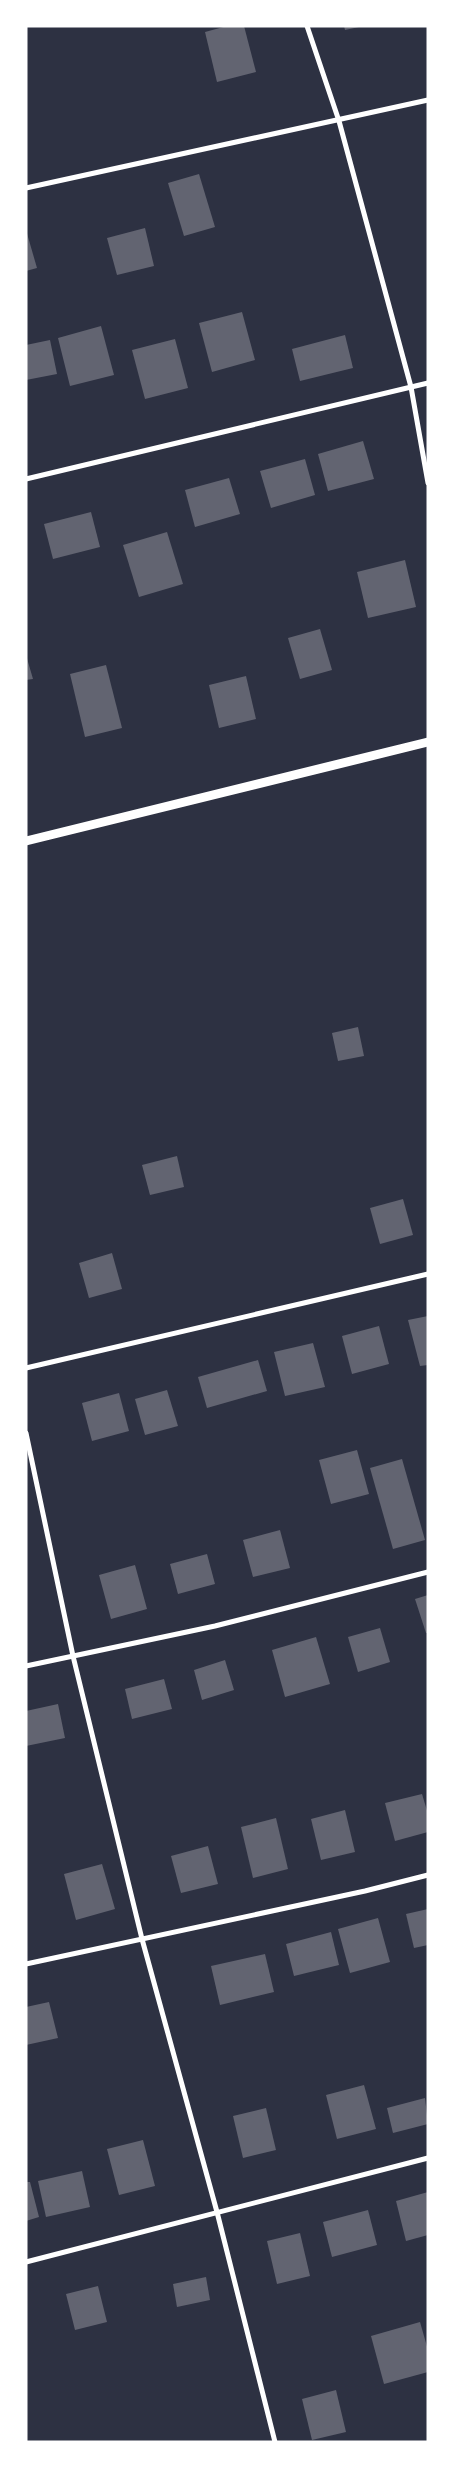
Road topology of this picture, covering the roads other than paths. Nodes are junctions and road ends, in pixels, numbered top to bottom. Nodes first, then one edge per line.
1 (307, 26) edge
2 (428, 100) edge
3 (339, 121) junction
4 (26, 188) edge
5 (428, 383) edge
6 (411, 387) junction
7 (26, 479) edge
8 (428, 483) edge
9 (428, 742) edge
10 (26, 842) edge
11 (428, 1274) edge
12 (26, 1368) edge
13 (26, 1432) edge
14 (428, 1572) edge
15 (73, 1656) junction
16 (26, 1666) edge
17 (428, 1875) edge
18 (142, 1939) junction
19 (26, 1964) edge
20 (428, 2158) edge
21 (217, 2212) junction
22 (26, 2262) edge
23 (275, 2442) edge

1 - 3 street
2 - 3 street
3 - 4 street
3 - 6 street
5 - 6 street
6 - 7 street
6 - 8 street
9 - 10 street
11 - 12 street
13 - 15 street
14 - 15 street
15 - 16 street
15 - 18 street
17 - 18 street
18 - 19 street
18 - 21 street
20 - 21 street
21 - 22 street
21 - 23 street

